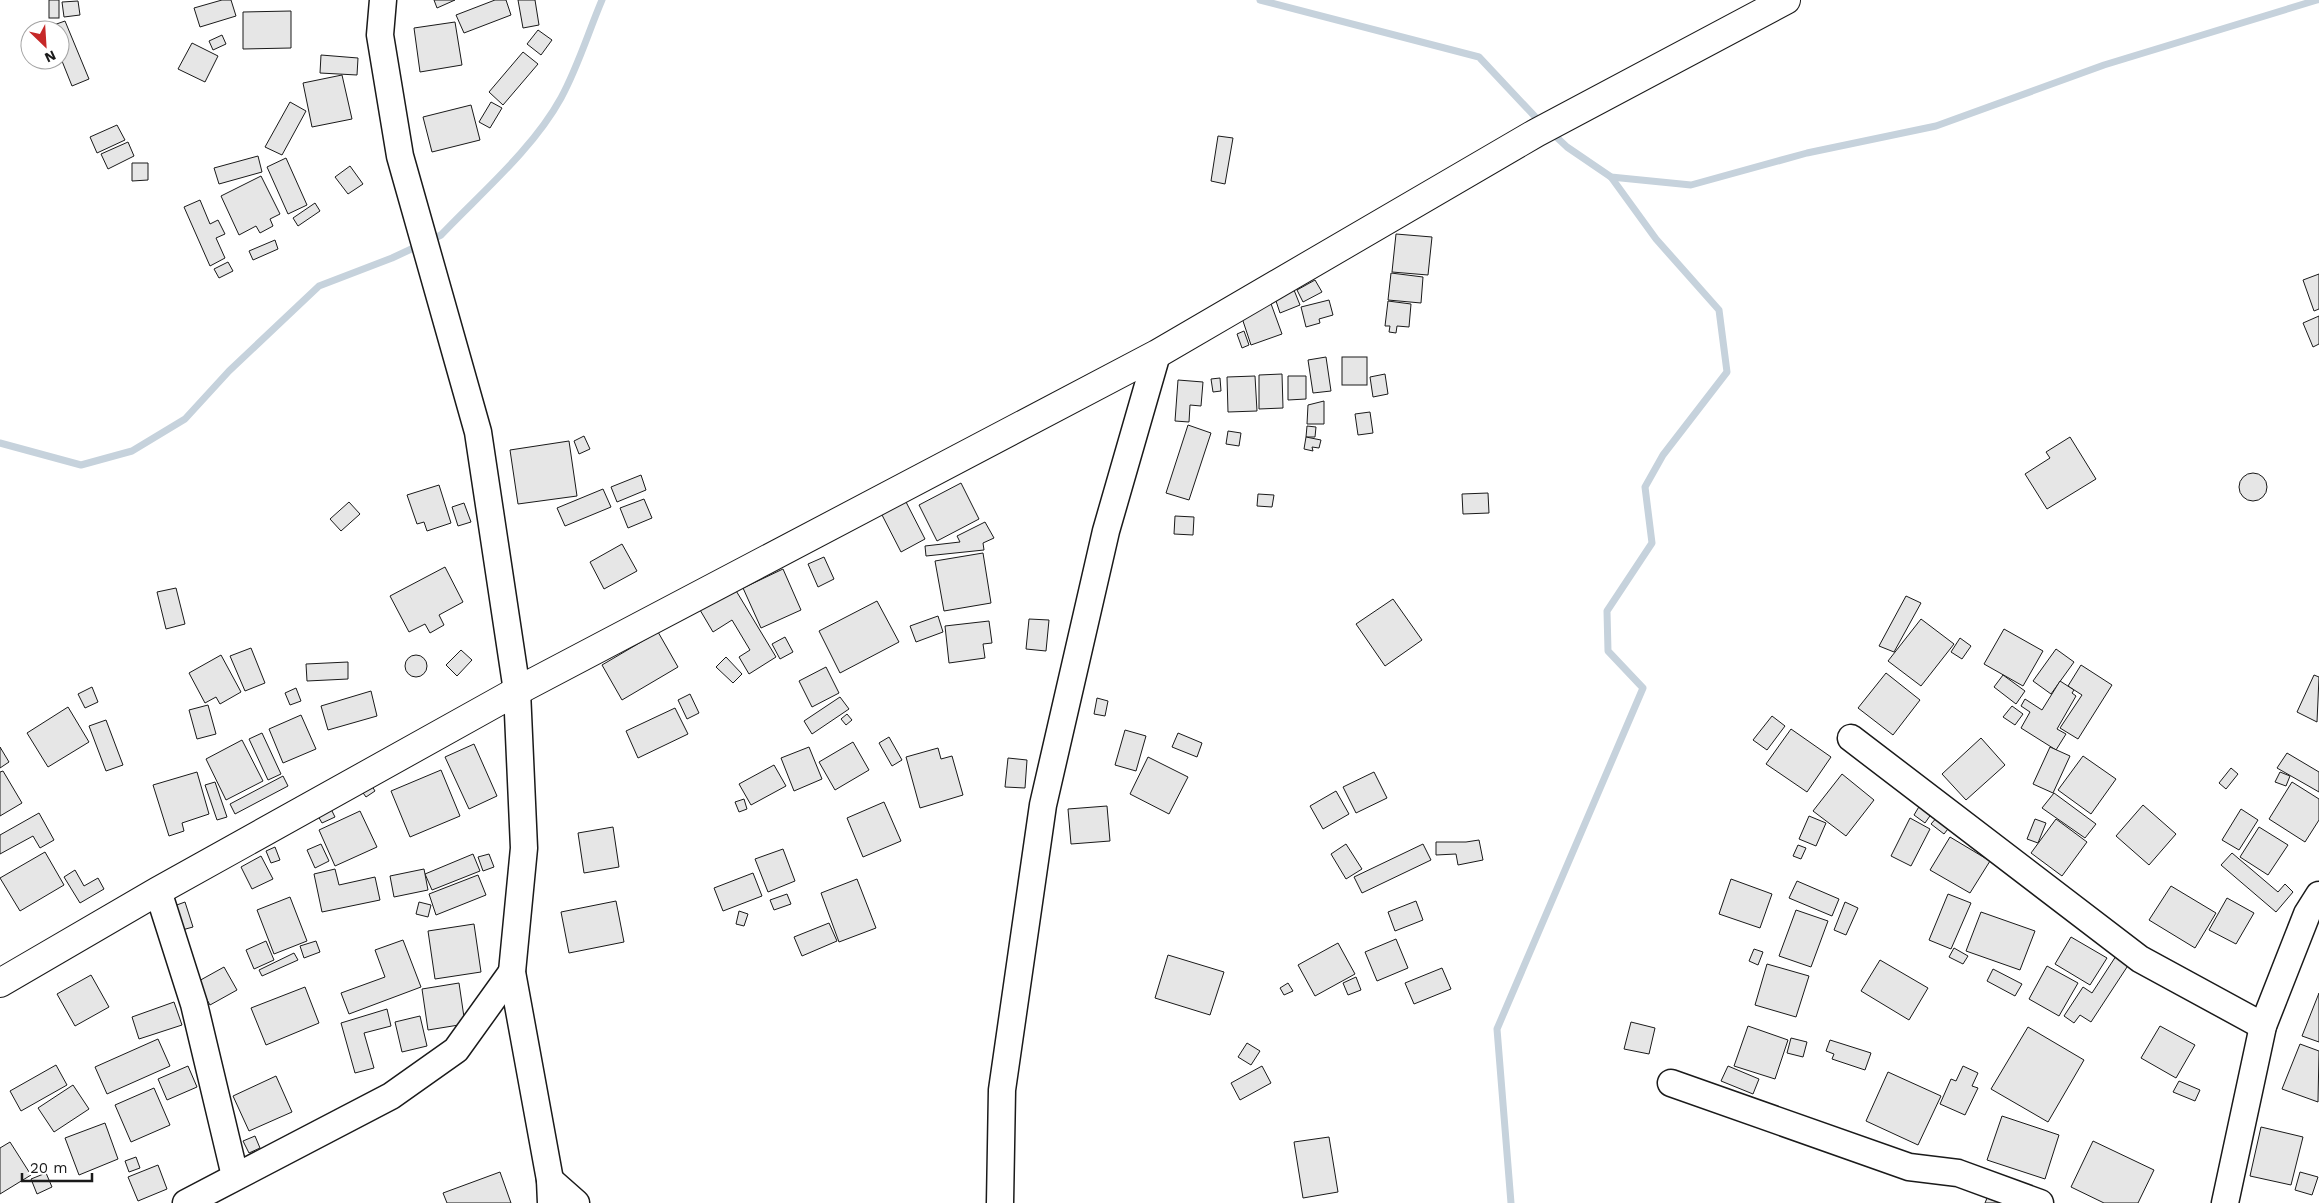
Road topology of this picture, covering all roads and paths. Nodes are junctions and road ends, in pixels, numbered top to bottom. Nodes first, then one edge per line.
1 (383, 0) edge
2 (1786, 0) edge
3 (1157, 354) junction
4 (517, 691) junction
5 (1851, 738) dead end
6 (158, 891) junction
7 (2319, 895) edge
8 (512, 972) junction
9 (0, 983) edge
10 (2263, 1026) junction
11 (1671, 1083) dead end
12 (235, 1176) junction
13 (551, 1192) edge
14 (186, 1203) edge
15 (576, 1203) edge
16 (1000, 1203) edge
17 (2040, 1203) edge
18 (2225, 1203) edge

1 - 4 street
2 - 3 main road
3 - 4 main road
3 - 16 street
4 - 6 main road
4 - 8 street
5 - 10 street
6 - 9 main road
6 - 12 street
7 - 10 street
8 - 12 street
8 - 13 street
10 - 18 street
11 - 17 street
12 - 14 street
13 - 15 street

